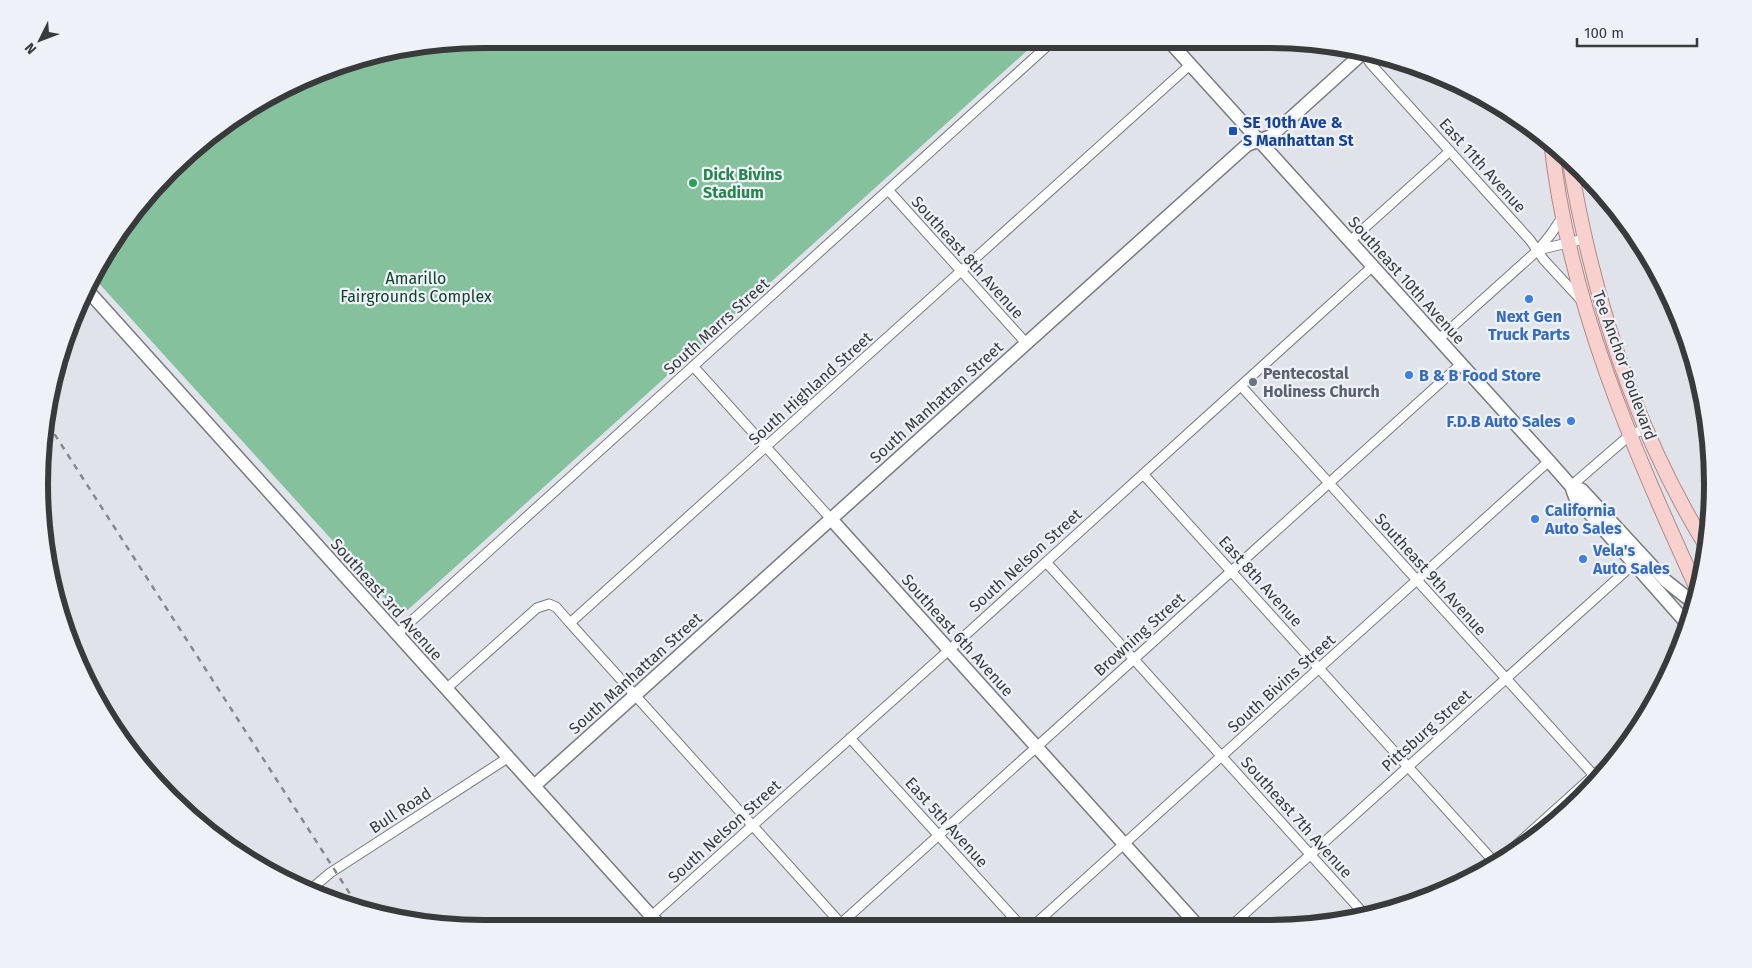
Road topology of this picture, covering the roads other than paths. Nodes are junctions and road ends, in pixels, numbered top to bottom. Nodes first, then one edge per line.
1 (1045, 48) edge
2 (1179, 48) edge
3 (1357, 57) edge
4 (1368, 59) edge
5 (1191, 64) junction
6 (1259, 141) junction
7 (1450, 151) junction
8 (1553, 154) edge
9 (1571, 170) edge
10 (889, 191) junction
11 (1563, 216) junction
12 (1584, 239) junction
13 (1350, 241) junction
14 (1568, 242) junction
15 (1538, 250) junction
16 (1373, 266) junction
17 (961, 272) junction
18 (91, 295) edge
19 (1582, 300) junction
20 (1438, 339) junction
21 (1026, 343) junction
22 (1462, 364) junction
23 (693, 366) junction
24 (1241, 386) junction
25 (1645, 429) junction
26 (1630, 435) junction
27 (766, 448) junction
28 (1549, 461) junction
29 (1143, 474) junction
30 (1329, 484) junction
31 (1571, 486) junction
32 (830, 519) junction
33 (1701, 538) edge
34 (1638, 560) junction
35 (1046, 562) junction
36 (1232, 571) junction
37 (1417, 580) junction
38 (1693, 581) edge
39 (1689, 599) edge
40 (1683, 618) edge
41 (570, 623) junction
42 (397, 634) junction
43 (949, 650) junction
44 (1134, 659) junction
45 (1319, 668) junction
46 (1506, 678) junction
47 (446, 689) junction
48 (635, 696) junction
49 (850, 738) junction
50 (1037, 748) junction
51 (508, 757) junction
52 (1223, 757) junction
53 (1408, 766) junction
54 (1593, 775) edge
55 (534, 786) junction
56 (752, 826) junction
57 (939, 836) junction
58 (1124, 845) junction
59 (1311, 854) junction
60 (1490, 860) edge
61 (315, 886) edge
62 (1361, 910) edge
63 (651, 916) junction
64 (647, 920) edge
65 (655, 920) edge
66 (836, 920) edge
67 (848, 920) edge
68 (1016, 920) edge
69 (1040, 920) edge
70 (1193, 920) edge
71 (1238, 920) edge

1 - 10 street, South Marrs Street
2 - 5 main road, Southeast 10th Avenue
3 - 6 main road, South Manhattan Street
4 - 7 street, East 11th Avenue
5 - 6 main road, Southeast 10th Avenue
5 - 17 street, South Highland Street
6 - 13 main road, Southeast 10th Avenue
6 - 21 main road, South Manhattan Street
7 - 13 street
7 - 15 street, East 11th Avenue
8 - 11 main road, Tee Anchor Boulevard
9 - 12 main road, Tee Anchor Boulevard
10 - 17 street, Southeast 8th Avenue
10 - 23 street, South Marrs Street
11 - 14 main road, Tee Anchor Boulevard
11 - 15 street
12 - 14 street
12 - 25 main road, Tee Anchor Boulevard
13 - 16 main road, Southeast 10th Avenue
14 - 15 street
14 - 19 main road, Tee Anchor Boulevard
15 - 19 street, East 11th Avenue
15 - 20 street
16 - 20 main road, Southeast 10th Avenue
16 - 24 street, South Nelson Street
17 - 21 street, Southeast 8th Avenue
17 - 27 street, South Highland Street
18 - 42 main road, Southeast 3rd Avenue
19 - 26 main road, Tee Anchor Boulevard
20 - 22 main road, Southeast 10th Avenue
21 - 32 main road, South Manhattan Street
22 - 28 main road, Southeast 10th Avenue
22 - 30 street, Browning Street
23 - 27 street, Southeast 6th Avenue
23 - 42 street, South Marrs Street
24 - 29 street, South Nelson Street
24 - 30 street, Southeast 9th Avenue
25 - 26 street
25 - 33 main road, Tee Anchor Boulevard
26 - 31 street
26 - 38 main road, Tee Anchor Boulevard
27 - 32 street, Southeast 6th Avenue
27 - 41 street, South Highland Street
28 - 31 main road, Southeast 10th Avenue
28 - 37 street, South Bivins Street
29 - 35 street, South Nelson Street
29 - 36 street, East 8th Avenue
30 - 36 street, Browning Street
30 - 37 street, Southeast 9th Avenue
31 - 34 main road, Southeast 10th Avenue
32 - 43 main road, Southeast 6th Avenue
32 - 48 main road, South Manhattan Street
34 - 39 main road
34 - 40 main road
34 - 46 street, Pittsburg Street
35 - 43 street, South Nelson Street
35 - 44 street, Southeast 7th Avenue
36 - 44 street, Browning Street
36 - 45 street, East 8th Avenue
37 - 45 street, South Bivins Street
37 - 46 street, Southeast 9th Avenue
41 - 47 street
41 - 48 street
42 - 47 main road, Southeast 3rd Avenue
43 - 49 street, South Nelson Street
43 - 50 main road, Southeast 6th Avenue
44 - 50 street, Browning Street
44 - 52 street, Southeast 7th Avenue
45 - 52 street, South Bivins Street
45 - 53 street, East 8th Avenue
46 - 53 street, Pittsburg Street
46 - 54 street, Southeast 9th Avenue
47 - 51 main road, Southeast 3rd Avenue
48 - 55 main road, South Manhattan Street
48 - 56 street
49 - 56 street, South Nelson Street
49 - 57 street, East 5th Avenue
50 - 57 street, Browning Street
50 - 58 main road, Southeast 6th Avenue
51 - 55 main road, Southeast 3rd Avenue
51 - 61 street, Bull Road
52 - 58 street, South Bivins Street
52 - 59 street, Southeast 7th Avenue
53 - 59 street, Pittsburg Street
53 - 60 street, East 8th Avenue
55 - 63 main road, Southeast 3rd Avenue
56 - 63 street, South Nelson Street
56 - 66 street
57 - 67 street, Browning Street
57 - 68 street, East 5th Avenue
58 - 69 street, South Bivins Street
58 - 70 main road, Southeast 6th Avenue
59 - 62 street, Southeast 7th Avenue
59 - 71 street, Pittsburg Street
63 - 64 street, South Nelson Street
63 - 65 main road, Southeast 3rd Avenue

